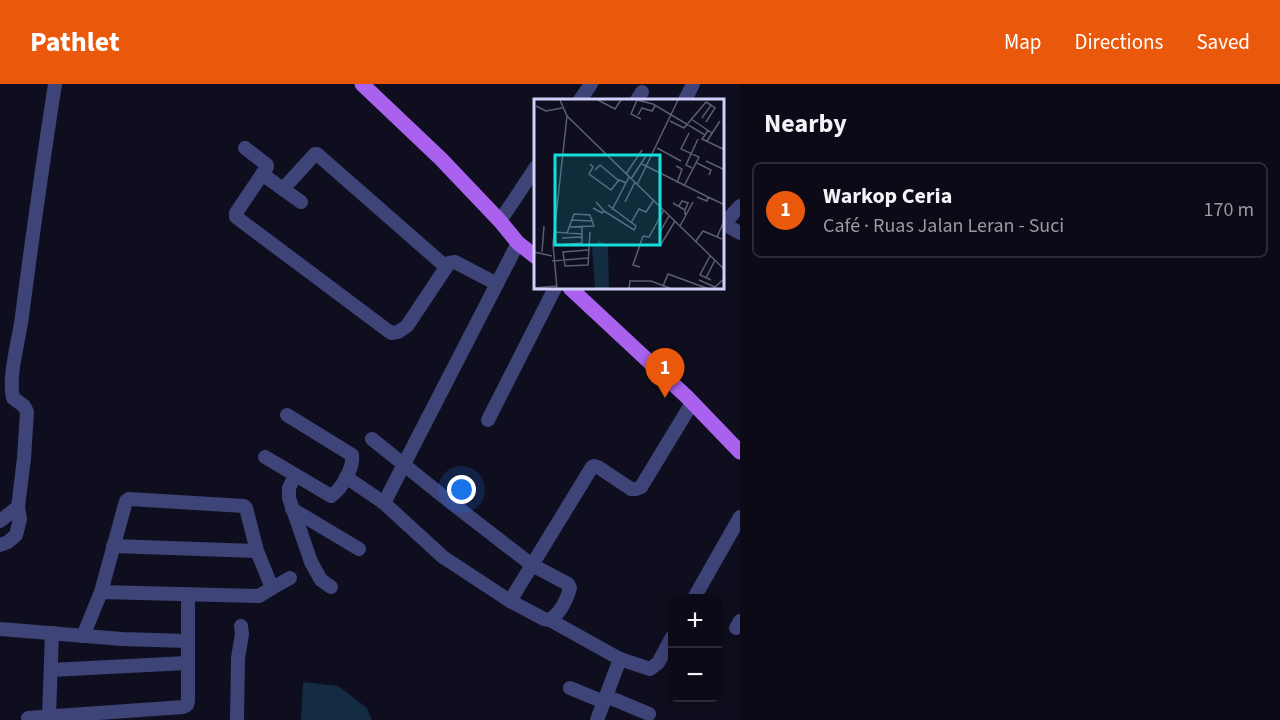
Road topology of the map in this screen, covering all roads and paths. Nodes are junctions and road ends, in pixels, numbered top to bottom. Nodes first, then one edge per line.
1 (55, 84) edge
2 (362, 84) edge
3 (591, 84) edge
4 (693, 84) edge
5 (581, 99) edge
6 (686, 99) edge
7 (245, 148) dead end
8 (534, 170) edge
9 (262, 174) junction
10 (283, 189) junction
11 (301, 202) dead end
12 (740, 206) edge
13 (500, 221) junction
14 (725, 223) edge
15 (725, 224) edge
16 (740, 232) edge
17 (518, 243) junction
18 (534, 255) edge
19 (446, 267) junction
20 (497, 284) junction
21 (554, 290) edge
22 (577, 290) edge
23 (692, 403) junction
24 (287, 415) dead end
25 (488, 420) dead end
26 (372, 439) dead end
27 (740, 452) edge
28 (265, 457) dead end
29 (405, 464) junction
30 (295, 476) junction
31 (346, 477) junction
32 (384, 503) junction
33 (18, 507) junction
34 (292, 509) junction
35 (740, 517) edge
36 (0, 521) edge
37 (0, 545) edge
38 (113, 546) junction
39 (359, 549) dead end
40 (256, 550) junction
41 (532, 565) junction
42 (290, 578) dead end
43 (331, 587) dead end
44 (272, 588) junction
45 (101, 592) junction
46 (188, 594) junction
47 (696, 594) edge
48 (510, 600) junction
49 (550, 620) junction
50 (241, 626) dead end
51 (0, 629) edge
52 (52, 633) junction
53 (83, 636) junction
54 (187, 641) junction
55 (668, 644) edge
56 (620, 659) junction
57 (187, 663) junction
58 (51, 670) junction
59 (570, 688) dead end
60 (605, 699) junction
61 (649, 714) dead end
62 (49, 716) junction
63 (28, 718) dead end
64 (237, 720) edge
65 (597, 720) edge

1 - 33 street
2 - 13 main road
3 - 5 street
4 - 6 street
7 - 9 street
8 - 13 street
9 - 10 street
9 - 19 street
10 - 11 street
10 - 19 street
12 - 14 street
13 - 17 main road
15 - 16 street
17 - 18 main road
17 - 20 street
19 - 20 street
20 - 29 street
21 - 25 street
22 - 23 main road
23 - 27 main road
23 - 41 street
24 - 31 street
26 - 29 street
28 - 30 street
29 - 32 street
29 - 41 street
30 - 31 street
30 - 34 street
31 - 32 street
32 - 48 street
33 - 36 street
33 - 37 street
34 - 39 street
34 - 43 street
35 - 47 street
38 - 40 street
38 - 40 street
38 - 45 street
40 - 44 street
41 - 48 street
41 - 49 street
42 - 44 street
44 - 46 street
45 - 46 street
45 - 53 street
46 - 54 street
48 - 49 street
49 - 56 street
50 - 64 street
51 - 52 street
52 - 53 street
52 - 58 street
53 - 54 street
54 - 57 street
55 - 56 street
56 - 60 street
57 - 58 street
57 - 62 street
58 - 62 street
59 - 60 street
60 - 61 street
60 - 65 street
62 - 63 street

